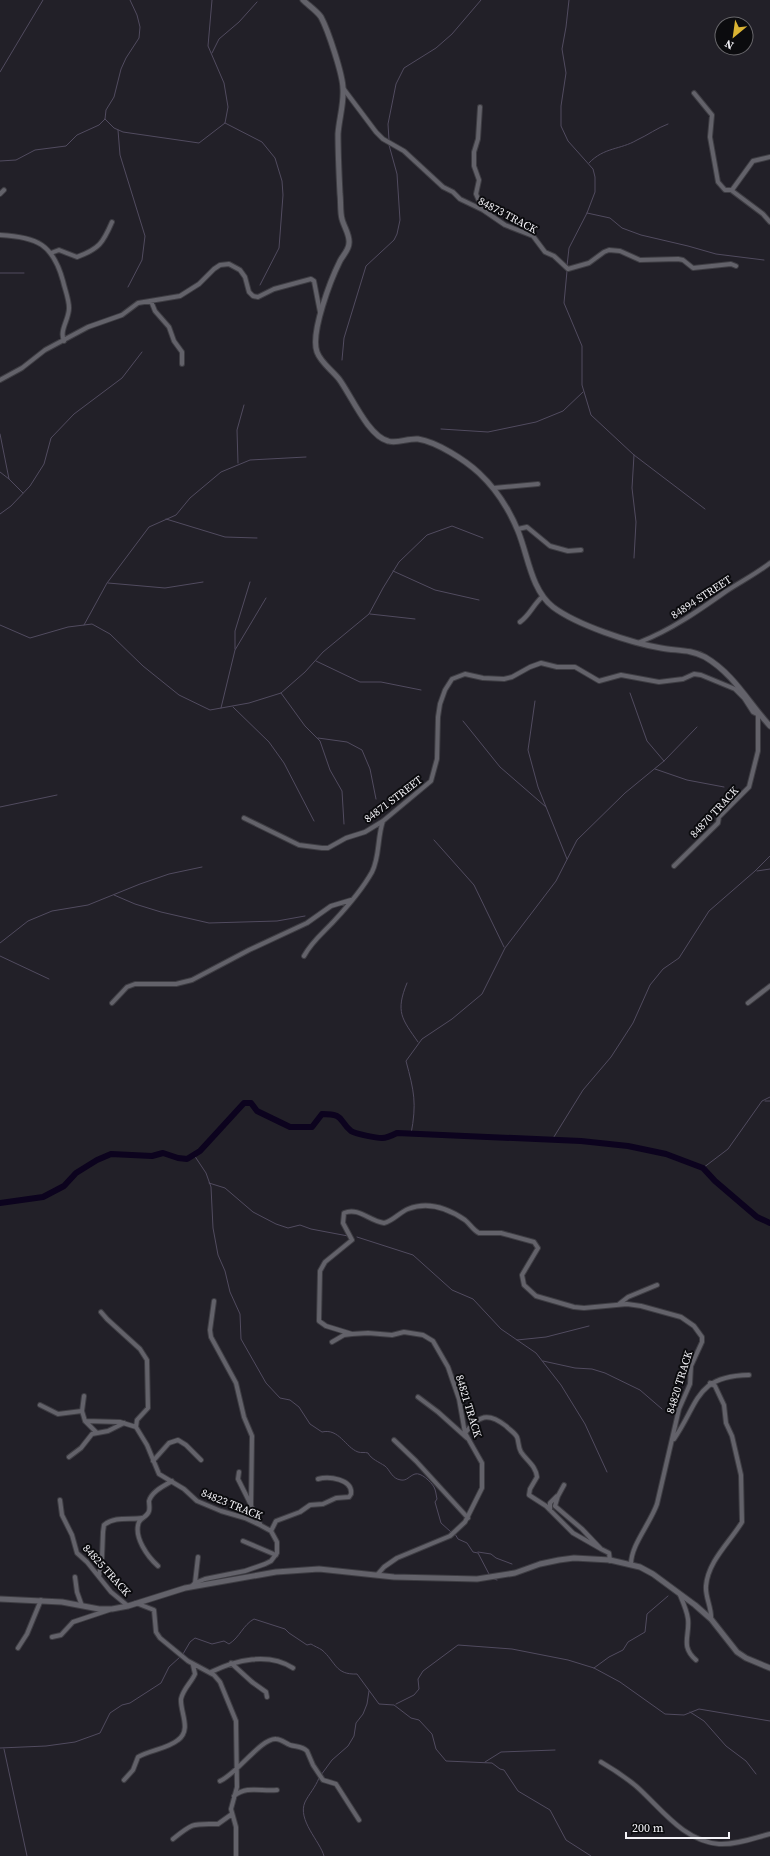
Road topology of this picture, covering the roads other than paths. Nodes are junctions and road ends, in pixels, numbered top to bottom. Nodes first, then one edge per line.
1 (303, 0) edge
2 (343, 88) junction
3 (694, 93) dead end
4 (480, 107) dead end
5 (770, 157) edge
6 (4, 190) dead end
7 (731, 190) junction
8 (0, 194) edge
9 (483, 210) junction
10 (112, 222) dead end
11 (770, 222) edge
12 (0, 235) edge
13 (51, 253) junction
14 (736, 266) dead end
15 (151, 301) junction
16 (321, 315) junction
17 (64, 341) junction
18 (182, 364) dead end
19 (0, 380) edge
20 (538, 484) dead end
21 (494, 488) junction
22 (518, 529) junction
23 (581, 550) dead end
24 (770, 563) edge
25 (542, 597) junction
26 (520, 622) dead end
27 (640, 642) junction
28 (760, 715) junction
29 (770, 726) edge
30 (244, 818) dead end
31 (383, 821) junction
32 (674, 866) dead end
33 (351, 900) junction
34 (304, 956) dead end
35 (770, 986) edge
36 (112, 1003) dead end
37 (748, 1003) dead end
38 (657, 1285) dead end
39 (214, 1301) dead end
40 (619, 1304) junction
41 (100, 1312) dead end
42 (352, 1334) junction
43 (332, 1342) dead end
44 (748, 1375) dead end
45 (710, 1383) junction
46 (84, 1396) dead end
47 (418, 1397) dead end
48 (40, 1405) dead end
49 (82, 1411) junction
50 (85, 1420) junction
51 (125, 1423) junction
52 (136, 1427) junction
53 (96, 1432) junction
54 (465, 1432) junction
55 (468, 1438) junction
56 (394, 1440) dead end
57 (673, 1442) junction
58 (69, 1457) dead end
59 (201, 1460) dead end
60 (153, 1461) junction
61 (239, 1472) dead end
62 (318, 1479) dead end
63 (172, 1481) junction
64 (564, 1485) dead end
65 (558, 1496) junction
66 (60, 1500) dead end
67 (251, 1506) junction
68 (550, 1510) junction
69 (143, 1518) junction
70 (468, 1518) junction
71 (260, 1525) junction
72 (271, 1531) junction
73 (244, 1541) dead end
74 (601, 1548) junction
75 (276, 1555) junction
76 (198, 1557) dead end
77 (610, 1560) junction
78 (631, 1564) junction
79 (158, 1566) dead end
80 (377, 1575) junction
81 (99, 1576) junction
82 (76, 1577) dead end
83 (193, 1585) junction
84 (680, 1595) junction
85 (0, 1599) edge
86 (41, 1600) junction
87 (136, 1603) junction
88 (82, 1606) junction
89 (128, 1606) junction
90 (112, 1609) junction
91 (711, 1619) junction
92 (52, 1637) dead end
93 (18, 1648) dead end
94 (696, 1660) dead end
95 (231, 1663) junction
96 (193, 1664) junction
97 (293, 1668) dead end
98 (770, 1668) edge
99 (211, 1672) junction
100 (267, 1697) dead end
101 (601, 1762) dead end
102 (237, 1770) junction
103 (124, 1780) dead end
104 (220, 1781) dead end
105 (277, 1790) dead end
106 (234, 1796) junction
107 (232, 1814) junction
108 (359, 1820) dead end
109 (770, 1834) edge
110 (173, 1838) dead end
111 (236, 1856) edge

1 - 2 street
2 - 9 street, 84873 TRACK
2 - 16 street
3 - 7 street
4 - 9 street
5 - 7 street
6 - 8 street
7 - 11 street
9 - 14 street, 84873 TRACK
10 - 13 street
12 - 13 street
13 - 17 street
15 - 16 street
15 - 17 street
15 - 18 street
16 - 21 street
17 - 19 street
20 - 21 street
21 - 22 street
22 - 23 street
22 - 25 street
24 - 27 street, 84894 STREET
25 - 26 street
25 - 27 street
27 - 28 street
28 - 29 street
28 - 31 street, 84871 STREET
28 - 32 street, 84870 TRACK
30 - 31 street, 84871 STREET
31 - 33 street
33 - 34 street
33 - 36 street
35 - 37 street
38 - 40 street
39 - 67 street
40 - 42 street, 84820 TRACK
40 - 57 street, 84820 TRACK
41 - 52 street
42 - 43 street, 84821 TRACK
42 - 54 street, 84821 TRACK
44 - 45 street
45 - 57 street
45 - 91 street
46 - 49 street
47 - 55 street
48 - 49 street
49 - 50 street
50 - 51 street
50 - 53 street
51 - 52 street
51 - 53 street
52 - 60 street, 84823 TRACK
53 - 58 street
54 - 55 street, 84821 TRACK
54 - 68 street
55 - 70 street, 84821 TRACK
56 - 70 street
57 - 78 street, 84820 TRACK
59 - 60 street
60 - 63 street, 84823 TRACK
61 - 67 street
62 - 72 street
63 - 69 street
63 - 71 street, 84823 TRACK
64 - 65 street
65 - 68 street
65 - 74 street
66 - 81 street, 84825 TRACK
67 - 71 street
68 - 74 street
69 - 79 street
69 - 81 street
70 - 80 street, 84821 TRACK
71 - 72 street, 84823 TRACK
72 - 75 street, 84823 TRACK
73 - 75 street
74 - 77 street
75 - 83 street
76 - 83 street
77 - 78 street
77 - 80 street
78 - 84 street
80 - 83 street
81 - 89 street, 84825 TRACK
82 - 88 street
83 - 87 street
84 - 91 street
84 - 94 street
85 - 86 street
86 - 88 street
86 - 93 street
87 - 89 street
87 - 96 street
88 - 90 street
89 - 90 street
90 - 92 street
91 - 98 street
95 - 97 street
95 - 99 street
95 - 100 street
96 - 99 street
96 - 103 street
99 - 102 street
101 - 109 street
102 - 104 street
102 - 106 street
102 - 108 street
105 - 106 street
106 - 107 street
107 - 110 street
107 - 111 street

